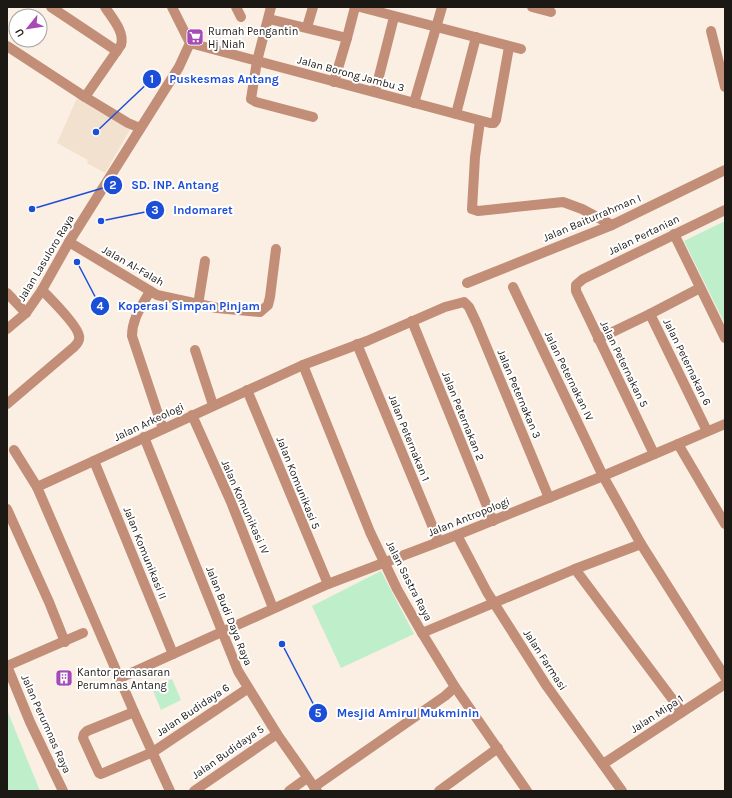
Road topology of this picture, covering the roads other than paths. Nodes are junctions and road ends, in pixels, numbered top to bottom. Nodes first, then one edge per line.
1 (52, 7) edge
2 (105, 7) edge
3 (172, 7) edge
4 (236, 7) edge
5 (271, 7) edge
6 (313, 7) edge
7 (355, 7) edge
8 (360, 7) edge
9 (442, 7) edge
10 (532, 7) edge
11 (551, 12) dead end
12 (241, 17) dead end
13 (394, 17) junction
14 (269, 19) junction
15 (307, 27) junction
16 (437, 28) junction
17 (711, 31) dead end
18 (476, 37) junction
19 (347, 38) junction
20 (190, 42) junction
21 (7, 46) edge
22 (509, 47) junction
23 (521, 49) dead end
24 (117, 51) junction
25 (257, 61) junction
26 (334, 82) junction
27 (725, 87) edge
28 (375, 92) junction
29 (85, 97) junction
30 (414, 103) junction
31 (456, 114) junction
32 (313, 117) dead end
33 (480, 121) junction
34 (140, 128) junction
35 (725, 170) edge
36 (725, 210) edge
37 (612, 225) junction
38 (674, 234) junction
39 (69, 242) junction
40 (276, 249) dead end
41 (205, 260) dead end
42 (467, 283) dead end
43 (576, 285) joint
44 (513, 287) dead end
45 (700, 288) junction
46 (42, 290) junction
47 (150, 291) junction
48 (7, 293) edge
49 (464, 302) joint
50 (198, 305) junction
51 (26, 313) junction
52 (650, 314) junction
53 (412, 321) junction
54 (7, 329) edge
55 (725, 338) edge
56 (598, 339) junction
57 (357, 344) junction
58 (195, 350) dead end
59 (303, 364) junction
60 (248, 390) junction
61 (7, 404) edge
62 (213, 405) junction
63 (192, 415) junction
64 (725, 424) edge
65 (163, 429) junction
66 (707, 431) junction
67 (144, 437) junction
68 (678, 444) junction
69 (14, 450) dead end
70 (654, 454) junction
71 (94, 461) junction
72 (603, 476) junction
73 (37, 487) junction
74 (549, 498) junction
75 (7, 509) edge
76 (493, 520) junction
77 (725, 524) edge
78 (457, 535) junction
79 (439, 542) junction
80 (642, 544) junction
81 (385, 562) junction
82 (575, 568) junction
83 (328, 584) junction
84 (494, 604) junction
85 (274, 608) junction
86 (221, 632) junction
87 (83, 633) dead end
88 (422, 633) junction
89 (65, 642) junction
90 (173, 654) junction
91 (7, 666) edge
92 (725, 677) edge
93 (120, 678) junction
94 (725, 684) edge
95 (455, 687) junction
96 (247, 688) junction
97 (134, 712) junction
98 (682, 712) junction
99 (277, 734) junction
100 (498, 748) junction
101 (153, 752) junction
102 (603, 764) junction
103 (307, 778) junction
104 (316, 789) edge
105 (63, 791) edge
106 (170, 791) edge
107 (194, 791) edge
108 (289, 791) edge
109 (439, 791) edge
110 (527, 791) edge
111 (622, 791) edge

1 - 24 street
2 - 24 street
3 - 20 street
4 - 12 street
5 - 14 street
6 - 15 street
7 - 19 street
8 - 13 street
9 - 16 street
10 - 11 street
13 - 16 street
13 - 28 street
14 - 15 street
14 - 25 street
15 - 19 street
16 - 18 street
16 - 30 street
17 - 27 street
18 - 22 street
18 - 31 street
19 - 26 street
20 - 25 street, Jalan Borong Jambu 3
20 - 34 street, Jalan Lasuloro Raya
21 - 29 street
22 - 23 street
22 - 33 street
24 - 29 street
25 - 26 street, Jalan Borong Jambu 3
25 - 32 street
26 - 28 street, Jalan Borong Jambu 3
28 - 30 street, Jalan Borong Jambu 3
29 - 34 street
30 - 31 street, Jalan Borong Jambu 3
31 - 33 street, Jalan Borong Jambu 3
33 - 37 street
34 - 39 street, Jalan Lasuloro Raya
35 - 37 street, Jalan Baiturrahman I
36 - 38 street, Jalan Pertanian
37 - 42 street, Jalan Baiturrahman I
38 - 43 street, Jalan Pertanian
38 - 45 street
39 - 46 street, Jalan Lasuloro Raya
39 - 47 street, Jalan Al-Falah
40 - 50 street, Jalan Al-Falah
41 - 50 street
43 - 56 street, Jalan Peternakan 5
44 - 72 street, Jalan Peternakan IV
45 - 52 street
45 - 55 street
46 - 51 street, Jalan Lasuloro Raya
46 - 61 street
47 - 50 street, Jalan Al-Falah
47 - 65 street
48 - 51 street
49 - 53 street, Jalan Arkeologi
49 - 74 street, Jalan Peternakan 3
51 - 54 street, Jalan Lasuloro Raya
52 - 56 street, Jalan Peternakan 6
52 - 66 street, Jalan Peternakan 6
53 - 57 street, Jalan Arkeologi
53 - 76 street, Jalan Peternakan 2
56 - 70 street, Jalan Peternakan 5
57 - 59 street, Jalan Arkeologi
57 - 79 street, Jalan Peternakan 1
58 - 62 street
59 - 60 street, Jalan Arkeologi
59 - 81 street, Jalan Sastra Raya
60 - 62 street, Jalan Arkeologi
60 - 83 street, Jalan Komunikasi 5
62 - 63 street, Jalan Arkeologi
63 - 65 street, Jalan Arkeologi
63 - 85 street, Jalan Komunikasi IV
64 - 66 street, Jalan Antropologi
65 - 67 street, Jalan Arkeologi
66 - 68 street, Jalan Antropologi
67 - 71 street, Jalan Arkeologi
67 - 86 street, Jalan Budi Daya Raya
68 - 70 street, Jalan Antropologi
68 - 77 street
69 - 73 street
70 - 72 street, Jalan Antropologi
71 - 73 street, Jalan Arkeologi
71 - 90 street, Jalan Komunikasi II
72 - 74 street, Jalan Antropologi
72 - 80 street, Jalan Peternakan IV
73 - 93 street
74 - 76 street, Jalan Antropologi
75 - 89 street
76 - 78 street, Jalan Antropologi
78 - 79 street, Jalan Antropologi
78 - 84 street, Jalan Farmasi
79 - 81 street, Jalan Antropologi
80 - 82 street
80 - 92 street, Jalan Peternakan IV
81 - 83 street, Jalan Antropologi
81 - 88 street, Jalan Sastra Raya
82 - 84 street
82 - 98 street
83 - 85 street, Jalan Antropologi
84 - 88 street
84 - 102 street, Jalan Farmasi
85 - 86 street, Jalan Antropologi
86 - 90 street, Jalan Antropologi
86 - 96 street, Jalan Budi Daya Raya
87 - 89 street
88 - 95 street, Jalan Sastra Raya
89 - 91 street
90 - 93 street, Jalan Antropologi
91 - 105 street, Jalan Perumnas Raya
93 - 97 street
94 - 98 street, Jalan Mipa 1
95 - 100 street, Jalan Sastra Raya
95 - 104 street
96 - 99 street, Jalan Budi Daya Raya
96 - 101 street, Jalan Budidaya 6
97 - 101 street
97 - 101 street, Jalan Budidaya 6
98 - 102 street, Jalan Mipa 1
99 - 103 street, Jalan Budi Daya Raya
99 - 107 street, Jalan Budidaya 5
100 - 109 street
100 - 110 street, Jalan Sastra Raya
101 - 106 street
102 - 111 street, Jalan Farmasi
103 - 104 street, Jalan Budi Daya Raya
103 - 108 street

